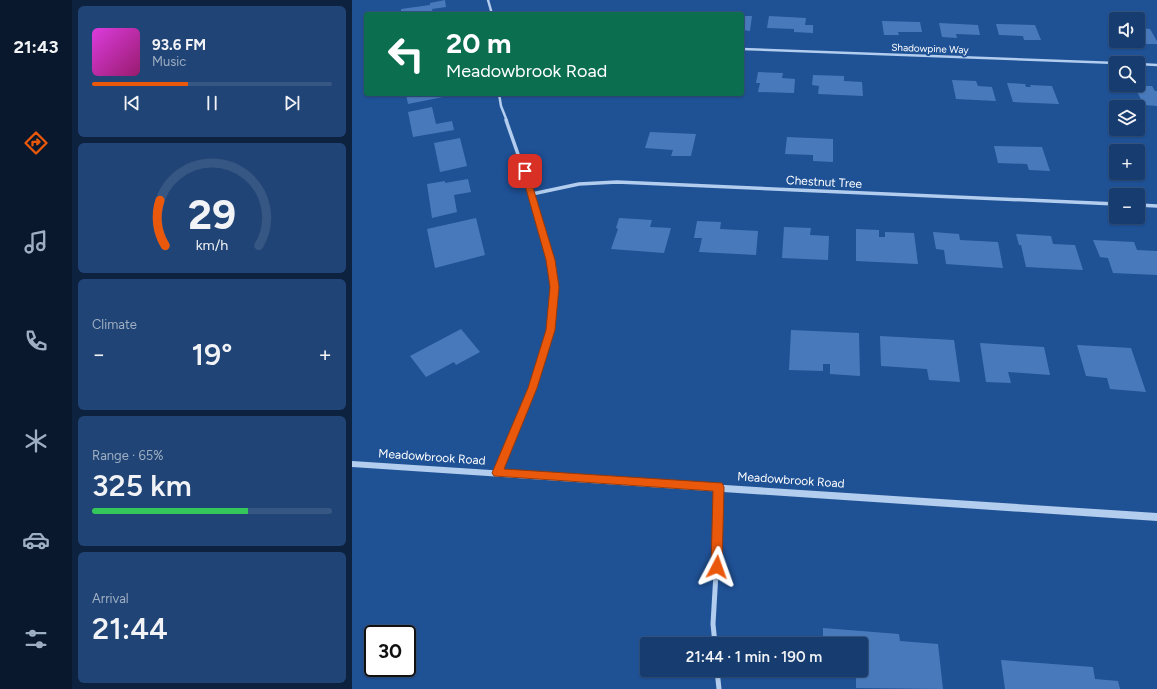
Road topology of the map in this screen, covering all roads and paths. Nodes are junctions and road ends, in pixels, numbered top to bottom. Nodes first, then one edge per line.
1 (488, 0) edge
2 (491, 12) edge
3 (744, 49) edge
4 (1109, 63) edge
5 (1145, 64) edge
6 (1157, 65) edge
7 (499, 96) edge
8 (532, 194) junction
9 (1109, 204) edge
10 (1145, 205) edge
11 (1157, 206) edge
12 (352, 464) edge
13 (497, 473) junction
14 (718, 487) junction
15 (1157, 517) edge
16 (714, 637) edge
17 (718, 677) edge
18 (719, 689) edge

1 - 2 street
3 - 4 street, Shadowpine Way
5 - 6 street
7 - 8 street
8 - 9 street, Chestnut Tree
8 - 13 street
10 - 11 street
12 - 13 street, Meadowbrook Road
13 - 14 street, Meadowbrook Road
14 - 15 street, Meadowbrook Road
14 - 16 street
17 - 18 street

